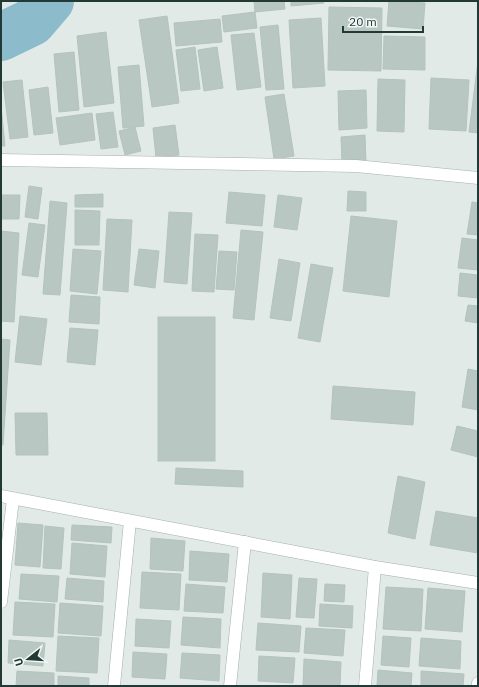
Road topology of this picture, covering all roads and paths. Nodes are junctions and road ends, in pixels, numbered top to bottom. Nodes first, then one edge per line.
1 (1, 160) edge
2 (478, 178) edge
3 (1, 496) edge
4 (13, 499) junction
5 (130, 521) junction
6 (245, 542) junction
7 (374, 567) junction
8 (478, 583) edge
9 (1, 602) edge
10 (478, 683) edge
11 (114, 686) edge
12 (230, 686) edge
13 (365, 686) edge
14 (478, 686) edge

1 - 2 street
3 - 4 street
4 - 5 street
4 - 9 street
5 - 6 street
5 - 11 street
6 - 7 street
6 - 12 street
7 - 8 street
7 - 13 street
10 - 14 street

